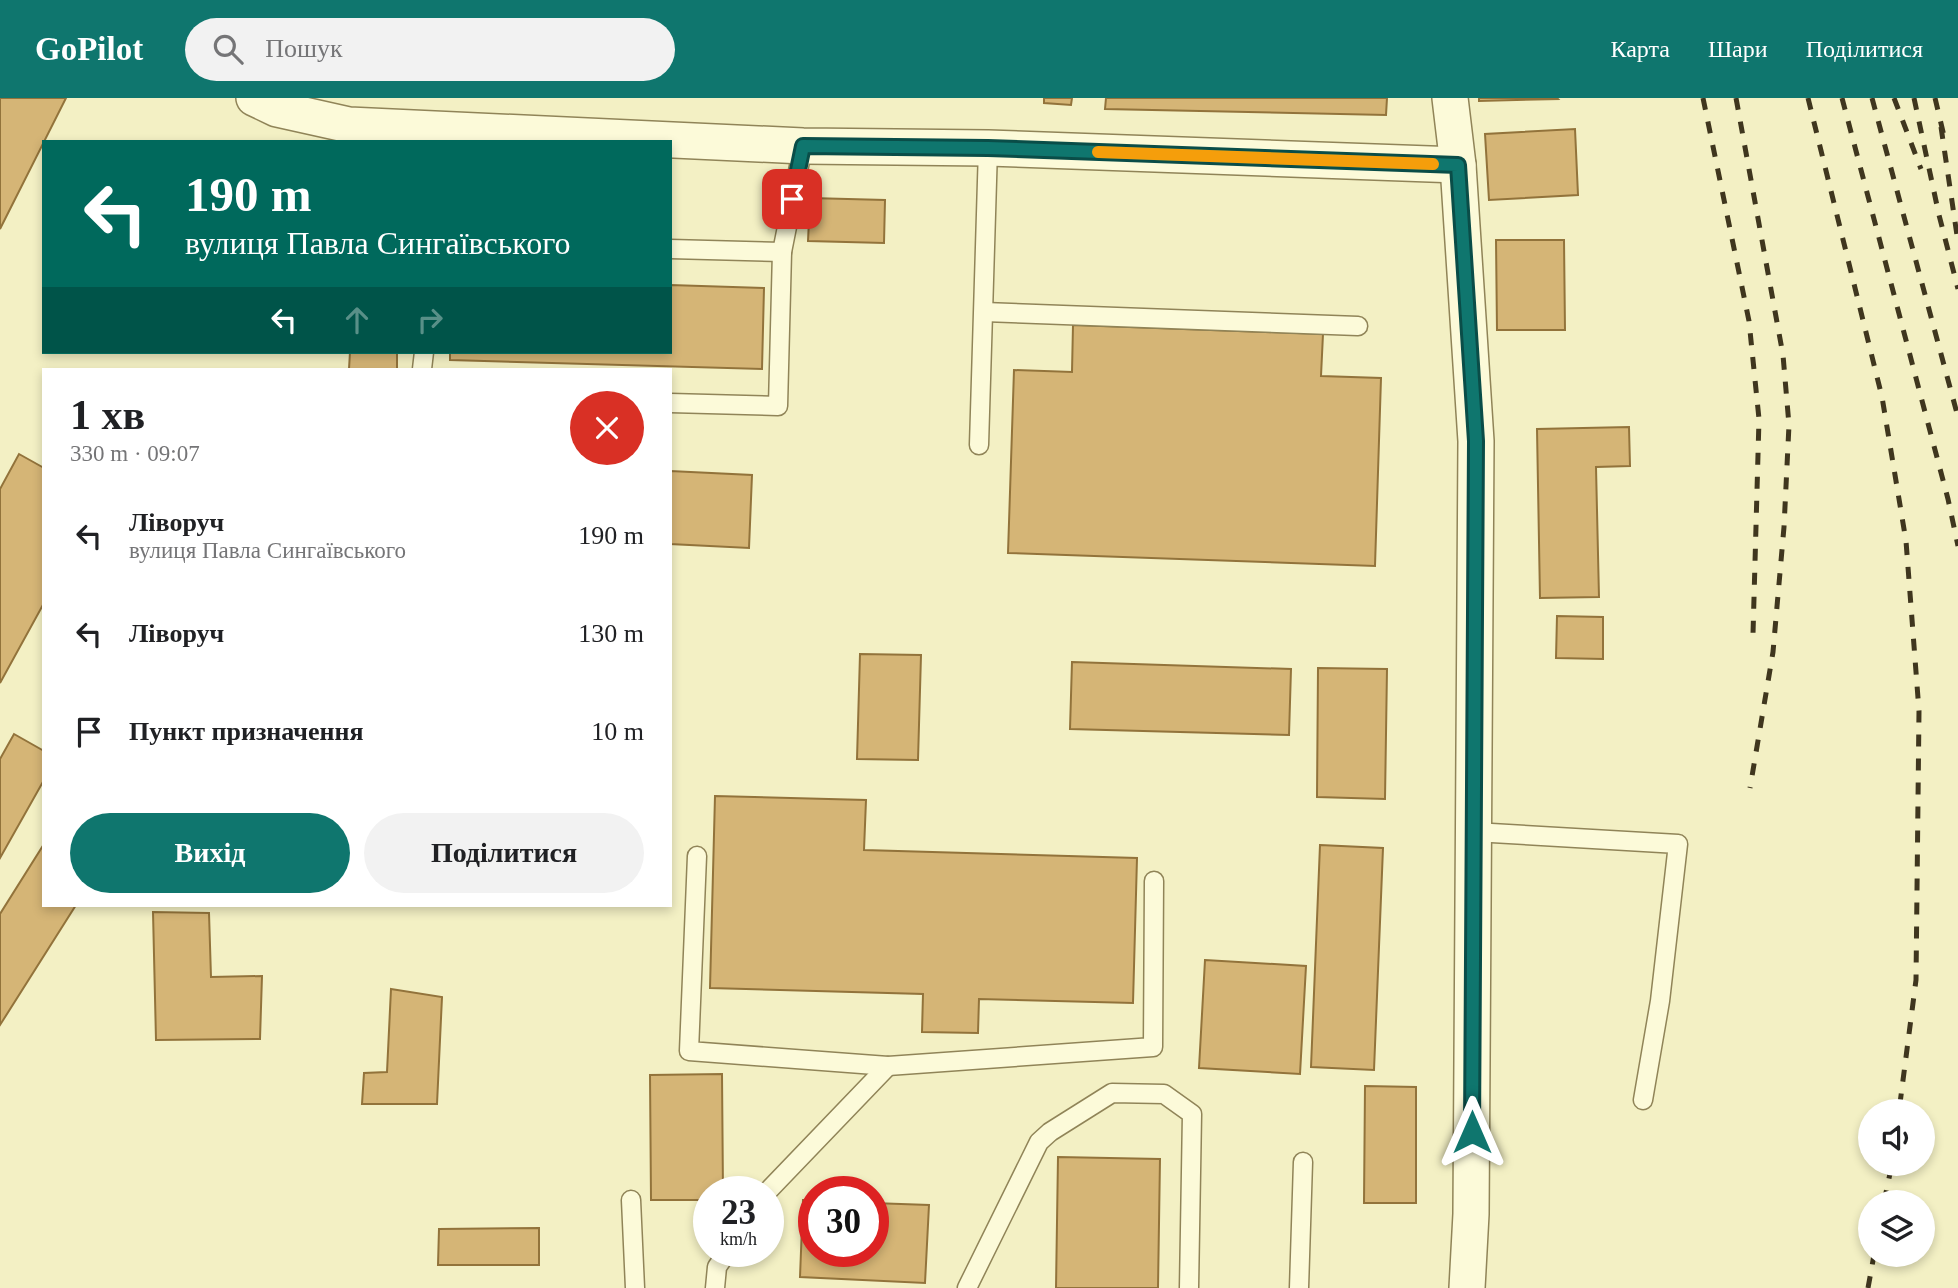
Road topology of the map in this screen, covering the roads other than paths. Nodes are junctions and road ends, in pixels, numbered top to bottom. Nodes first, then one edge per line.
1 (254, 98) edge
2 (1450, 98) edge
3 (803, 146) junction
4 (988, 148) junction
5 (1458, 165) junction
6 (672, 249) edge
7 (782, 252) junction
8 (984, 312) junction
9 (1358, 326) dead end
10 (672, 403) edge
11 (979, 445) dead end
12 (1474, 832) junction
13 (696, 856) dead end
14 (1154, 881) dead end
15 (888, 1066) junction
16 (1643, 1100) dead end
17 (1303, 1162) dead end
18 (782, 1176) edge
19 (631, 1200) dead end
20 (717, 1267) edge
21 (635, 1288) edge
22 (715, 1288) edge
23 (967, 1288) edge
24 (1189, 1288) edge
25 (1299, 1288) edge
26 (1467, 1288) edge

1 - 3 street
2 - 5 street
3 - 4 street
3 - 7 lane
4 - 5 street
4 - 8 lane
5 - 12 street
6 - 7 lane
7 - 10 lane
8 - 9 lane
8 - 11 lane
12 - 16 lane
12 - 26 street
13 - 15 lane
14 - 15 lane
15 - 18 lane
17 - 25 lane
19 - 21 lane
20 - 22 lane
23 - 24 lane

